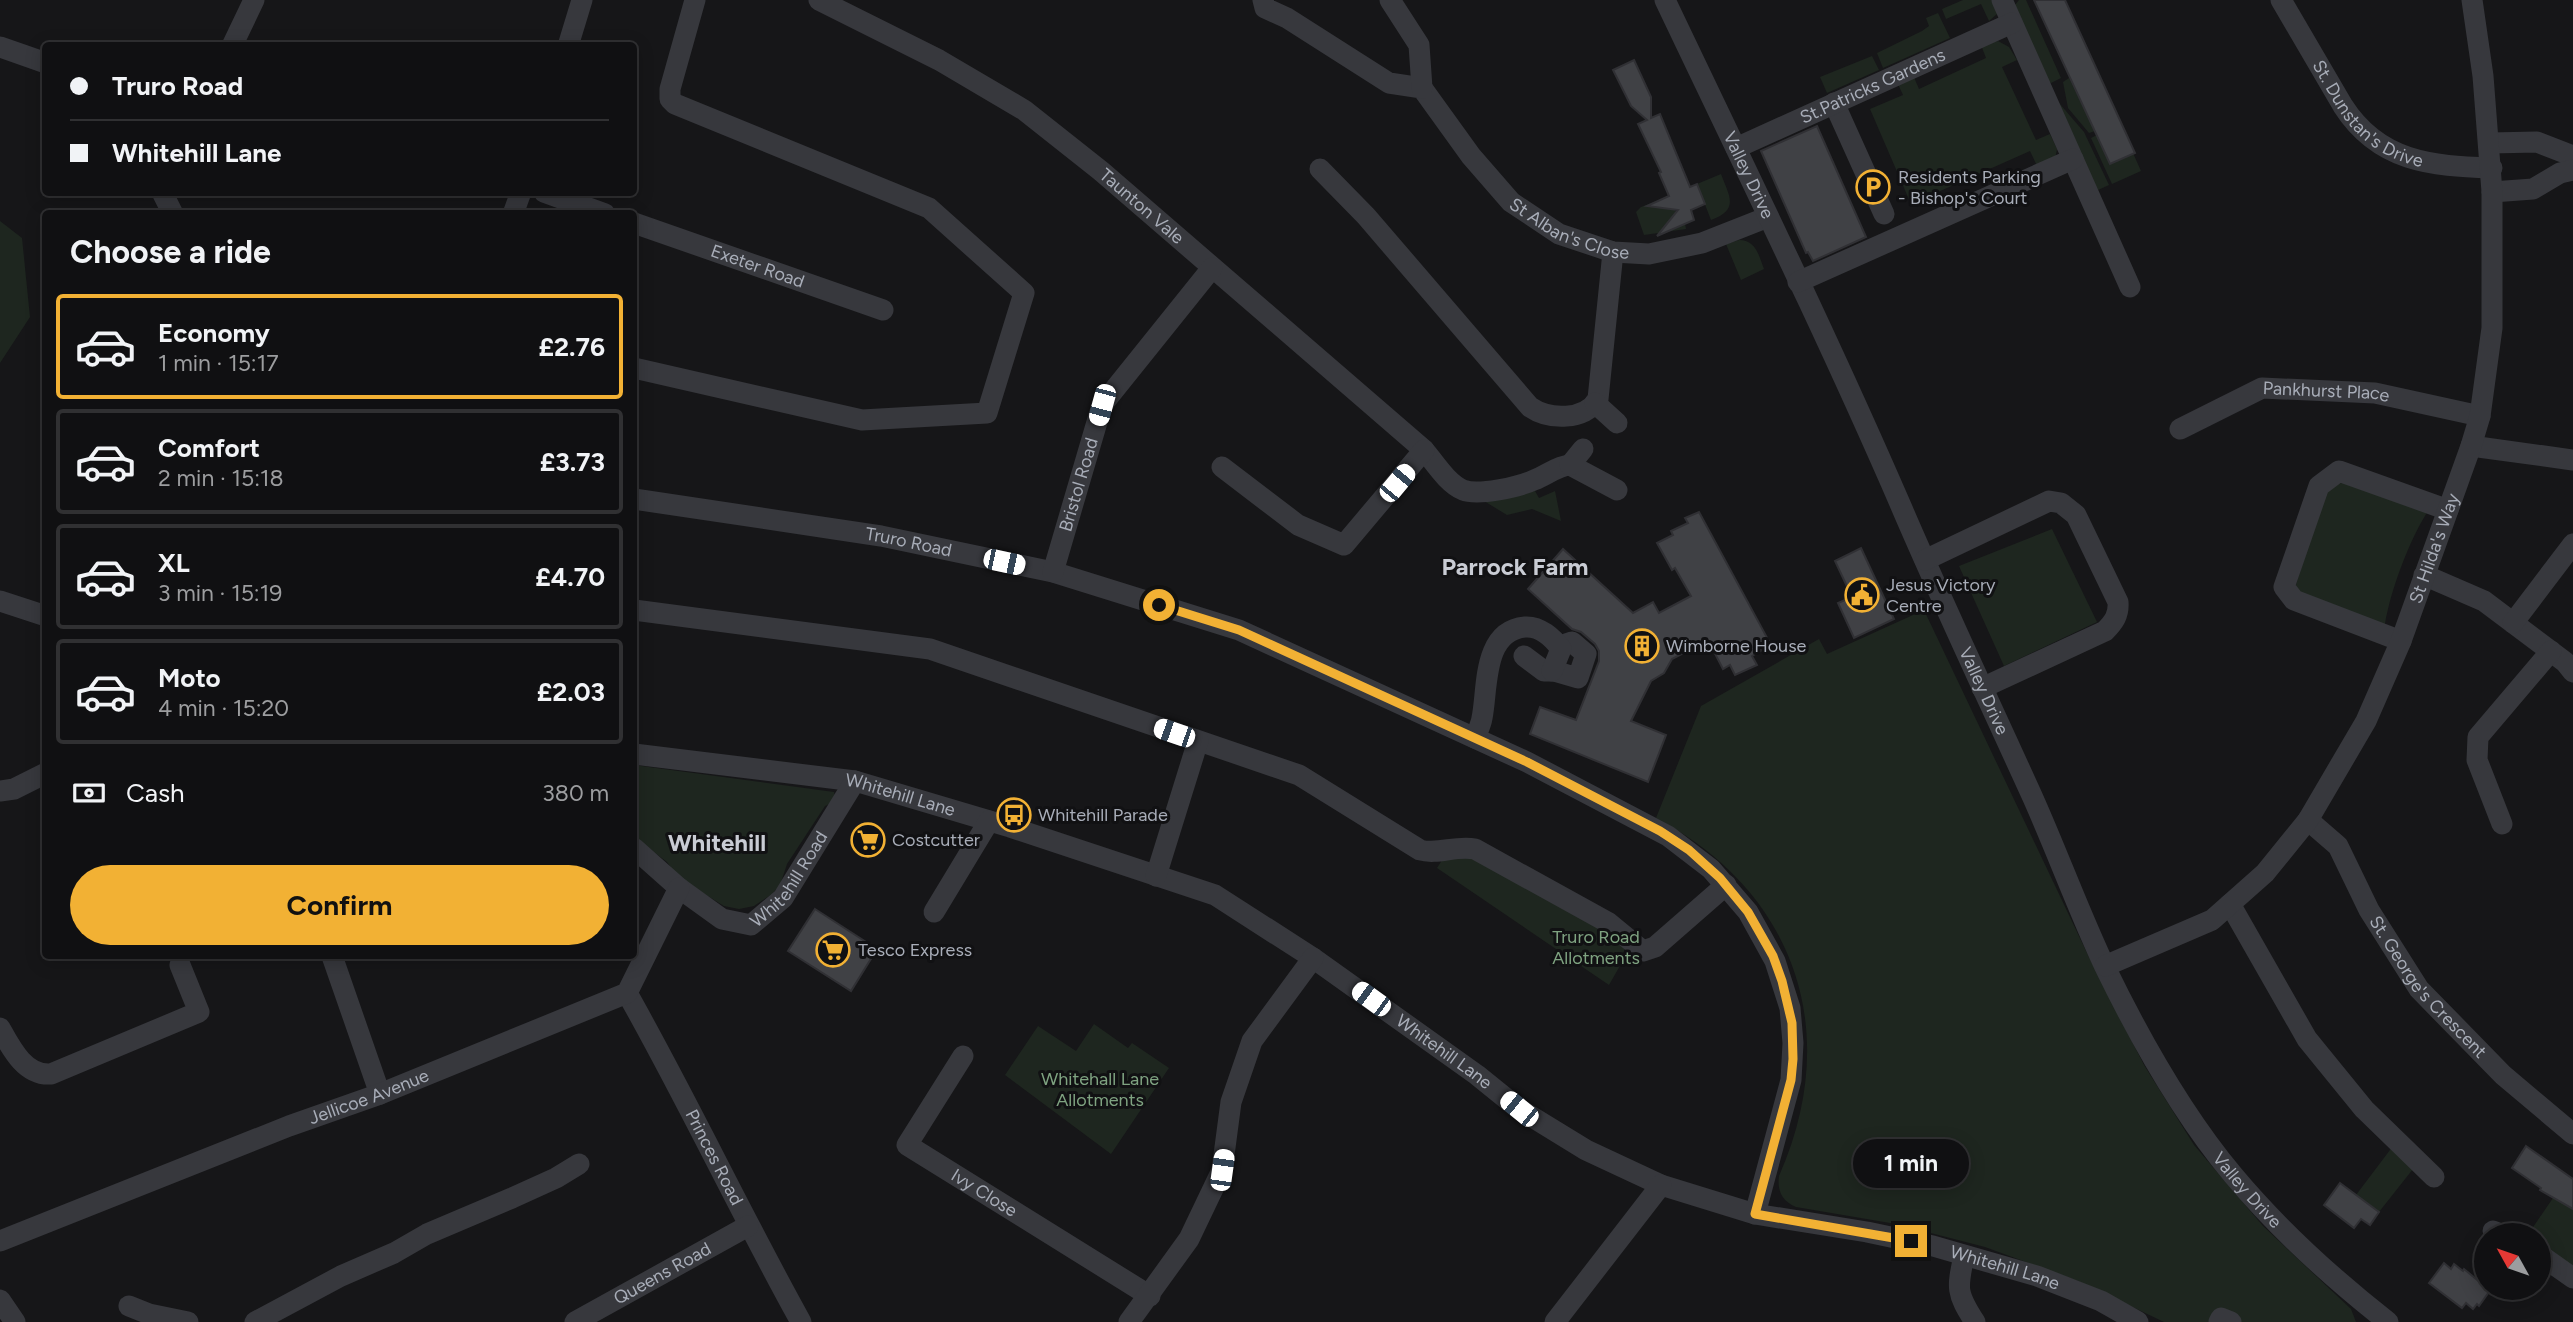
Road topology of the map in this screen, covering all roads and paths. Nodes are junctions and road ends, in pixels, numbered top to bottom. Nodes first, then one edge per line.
1 (254, 0) edge
2 (582, 0) edge
3 (695, 0) edge
4 (819, 0) edge
5 (1263, 0) edge
6 (1390, 0) edge
7 (1665, 0) edge
8 (2002, 0) edge
9 (2281, 0) edge
10 (2472, 0) edge
11 (2012, 23) junction
12 (234, 42) edge
13 (569, 42) edge
14 (0, 47) edge
15 (42, 62) edge
16 (1422, 88) junction
17 (1834, 103) junction
18 (2490, 143) junction
19 (1735, 148) junction
20 (2573, 156) edge
21 (2073, 159) junction
22 (2492, 168) junction
23 (1320, 169) dead end
24 (2573, 170) edge
25 (2492, 192) junction
26 (555, 196) edge
27 (594, 210) edge
28 (1884, 214) dead end
29 (1768, 217) junction
30 (637, 224) edge
31 (1613, 252) junction
32 (1212, 268) junction
33 (1798, 282) junction
34 (2130, 286) dead end
35 (883, 310) dead end
36 (637, 369) edge
37 (1587, 409) junction
38 (2480, 416) junction
39 (1617, 423) dead end
40 (2180, 429) dead end
41 (2471, 446) junction
42 (1427, 455) junction
43 (2573, 460) edge
44 (1222, 467) dead end
45 (1617, 490) dead end
46 (637, 499) edge
47 (2448, 510) junction
48 (2573, 544) edge
49 (1924, 561) junction
50 (1053, 572) junction
51 (2424, 575) junction
52 (0, 601) edge
53 (637, 610) edge
54 (42, 615) edge
55 (2513, 623) junction
56 (2400, 641) junction
57 (2551, 651) junction
58 (1524, 656) dead end
59 (2573, 672) edge
60 (1982, 688) junction
61 (1475, 738) junction
62 (1199, 741) junction
63 (637, 754) edge
64 (42, 775) edge
65 (855, 781) junction
66 (0, 791) edge
67 (2308, 820) junction
68 (989, 821) junction
69 (2502, 824) dead end
70 (637, 850) edge
71 (1156, 876) junction
72 (1726, 885) junction
73 (679, 888) junction
74 (2230, 904) junction
75 (934, 912) dead end
76 (1313, 958) junction
77 (333, 959) edge
78 (180, 965) dead end
79 (2105, 966) junction
80 (627, 993) junction
81 (0, 1028) edge
82 (963, 1056) dead end
83 (380, 1094) junction
84 (2573, 1134) edge
85 (579, 1164) dead end
86 (2434, 1177) dead end
87 (1661, 1185) junction
88 (1755, 1214) junction
89 (748, 1226) junction
90 (0, 1241) edge
91 (1964, 1255) junction
92 (2552, 1263) edge
93 (2573, 1278) edge
94 (1150, 1296) junction
95 (0, 1300) edge
96 (129, 1306) dead end
97 (2385, 1321) edge
98 (15, 1322) edge
99 (188, 1322) edge
100 (255, 1322) edge
101 (575, 1322) edge
102 (801, 1322) edge
103 (1129, 1322) edge
104 (1555, 1322) edge
105 (1975, 1322) edge
106 (2138, 1322) edge
107 (2219, 1322) edge
108 (2231, 1322) edge

1 - 12 street
2 - 13 street
3 - 36 street
4 - 32 street, Taunton Vale
5 - 16 street
6 - 16 street
7 - 19 street, Valley Drive
8 - 11 street
9 - 22 street, St. Dunstan's Drive
10 - 18 street, St Hilda's Way
11 - 17 street, St.Patricks Gardens
11 - 21 street
14 - 15 street
16 - 31 street, St Alban's Close
17 - 19 street, St.Patricks Gardens
17 - 28 street
18 - 20 street
18 - 22 street, St Hilda's Way
19 - 29 street, Valley Drive
21 - 33 street
21 - 34 street
22 - 25 street, St Hilda's Way
23 - 37 street
24 - 25 street
25 - 38 street, St Hilda's Way
26 - 27 street
29 - 31 street, St Alban's Close
29 - 33 street, Valley Drive
30 - 35 street, Exeter Road
31 - 37 street
32 - 42 street, Taunton Vale
32 - 50 street, Bristol Road
33 - 49 street, Valley Drive
37 - 39 street
38 - 40 street, Pankhurst Place
38 - 41 street, St Hilda's Way
41 - 43 street
41 - 47 street, St Hilda's Way
42 - 44 street
42 - 45 street
46 - 50 street, Truro Road
47 - 51 street, St Hilda's Way
47 - 56 street
48 - 55 street
49 - 60 street, Valley Drive
49 - 60 street
50 - 61 street, Truro Road
51 - 55 street
51 - 56 street, St Hilda's Way
52 - 54 street
53 - 62 street
55 - 57 street
56 - 67 street, St Hilda's Way
57 - 59 street
57 - 69 street
58 - 61 street
60 - 79 street, Valley Drive
61 - 72 street, Truro Road
62 - 71 street
62 - 72 street
63 - 65 street, Whitehill Lane
64 - 66 street
65 - 68 street, Whitehill Lane
65 - 73 street, Whitehill Road
67 - 74 street, St Hilda's Way
67 - 84 street, St. George's Crescent
68 - 71 street, Whitehill Lane
68 - 75 street
70 - 73 street, Whitehill Road
71 - 76 street, Whitehill Lane
72 - 88 street, Truro Road
73 - 80 street
74 - 79 street, St Hilda's Way
74 - 86 street
76 - 87 street, Whitehill Lane
76 - 94 street
77 - 83 street
78 - 81 street
79 - 97 street, Valley Drive
80 - 83 street, Jellicoe Avenue
80 - 89 street, Princes Road
82 - 94 street, Ivy Close
83 - 90 street, Jellicoe Avenue
85 - 100 street
87 - 88 street, Whitehill Lane
87 - 104 street
88 - 91 street, Whitehill Lane
89 - 101 street, Queens Road
89 - 102 street, Princes Road
91 - 105 street
91 - 106 street, Whitehill Lane
92 - 93 street
94 - 103 street
95 - 98 street
96 - 99 street
107 - 108 street

